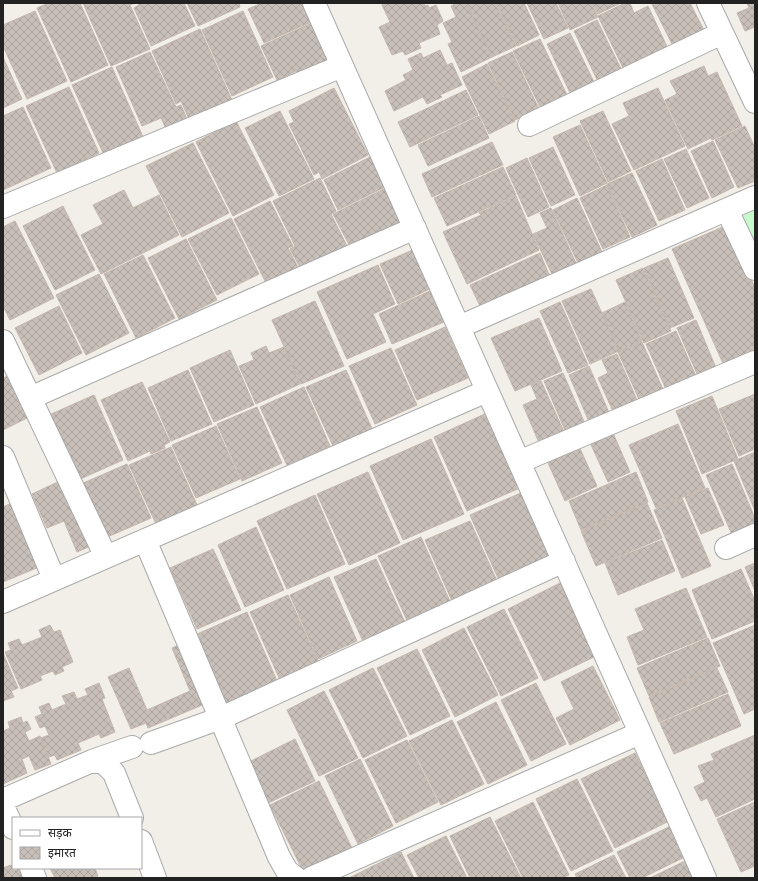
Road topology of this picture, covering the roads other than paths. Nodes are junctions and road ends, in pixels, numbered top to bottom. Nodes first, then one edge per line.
1 (314, 3) edge
2 (708, 3) edge
3 (722, 33) junction
4 (342, 66) junction
5 (755, 102) edge
6 (529, 125) dead end
7 (755, 197) edge
8 (3, 206) edge
9 (728, 210) junction
10 (415, 228) junction
11 (755, 269) edge
12 (459, 327) junction
13 (3, 342) edge
14 (755, 362) edge
15 (487, 391) junction
16 (30, 398) junction
17 (3, 457) edge
18 (519, 462) junction
19 (755, 535) edge
20 (145, 540) junction
21 (726, 548) dead end
22 (106, 557) junction
23 (564, 561) junction
24 (54, 580) junction
25 (3, 602) edge
26 (221, 718) junction
27 (640, 733) junction
28 (92, 761) junction
29 (3, 800) edge
30 (3, 806) edge
31 (132, 817) edge
32 (12, 826) edge
33 (142, 843) edge
34 (156, 878) edge
35 (296, 878) edge
36 (311, 878) edge
37 (705, 878) edge

1 - 4 street
2 - 3 street
3 - 5 street
3 - 6 street
4 - 8 street
4 - 10 street
7 - 9 street
9 - 11 street
9 - 12 street
10 - 12 street
10 - 16 street
12 - 15 street
13 - 16 street
14 - 18 street
15 - 18 street
15 - 20 street
16 - 22 street
17 - 24 street
18 - 23 street
19 - 21 street
20 - 22 street
20 - 26 street
22 - 24 street
23 - 26 street
23 - 27 street
24 - 25 street
26 - 28 street
26 - 35 street
27 - 36 street
27 - 37 street
28 - 29 street
28 - 31 street
30 - 32 street
33 - 34 street

